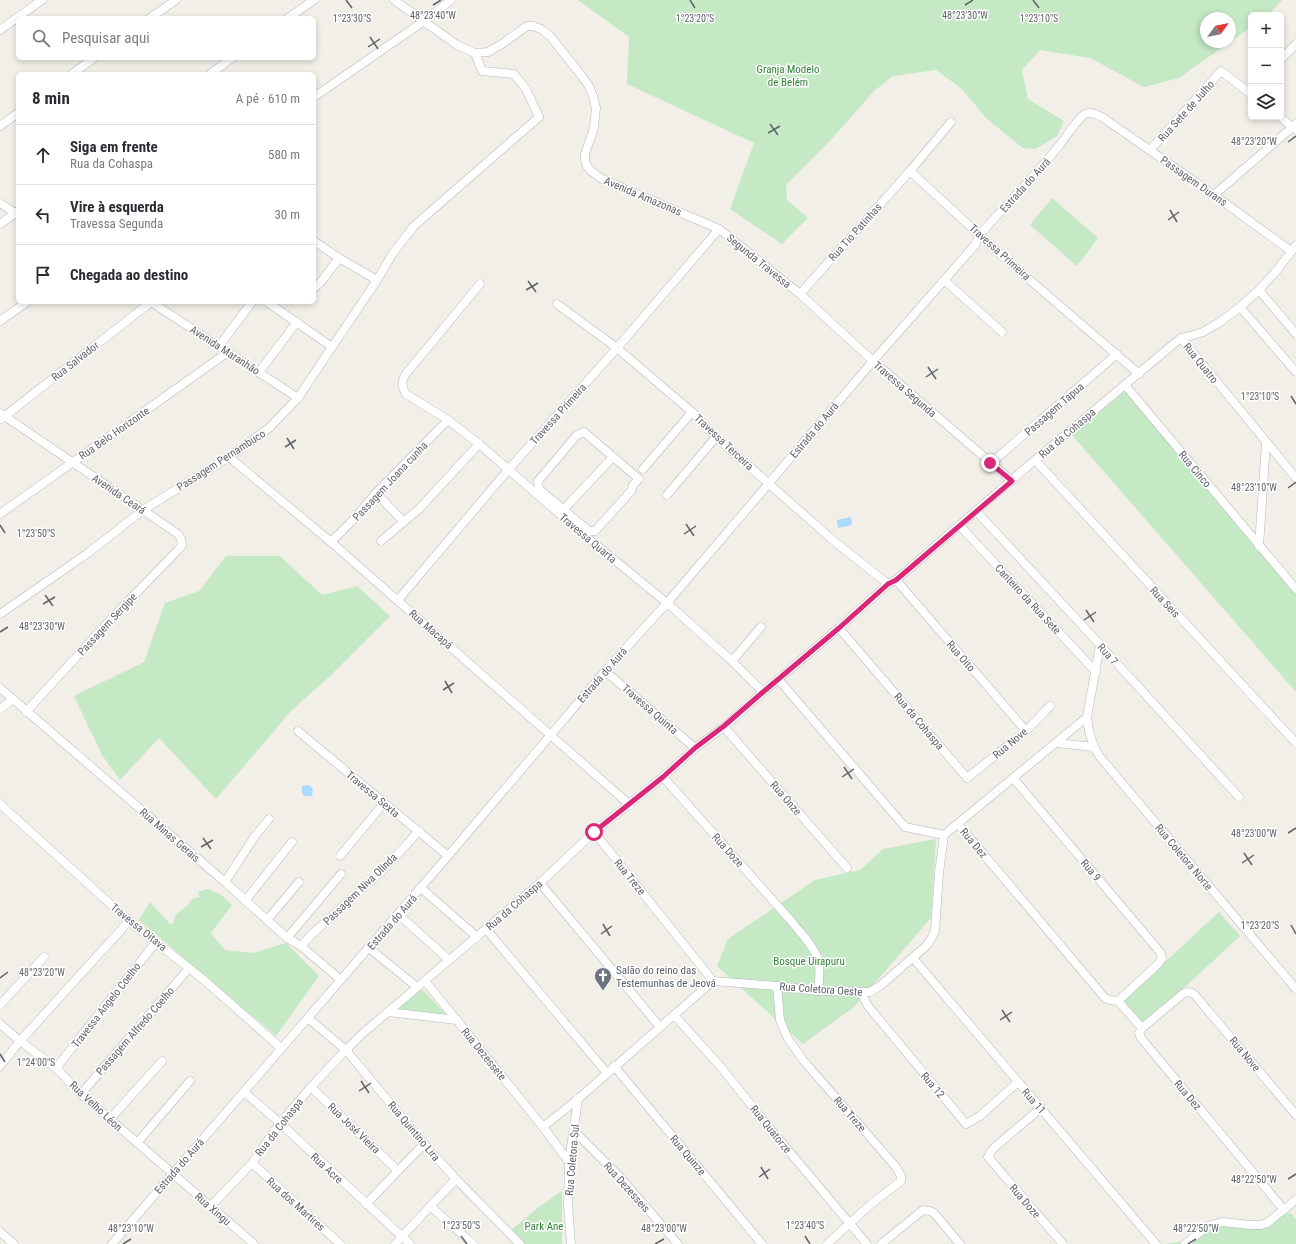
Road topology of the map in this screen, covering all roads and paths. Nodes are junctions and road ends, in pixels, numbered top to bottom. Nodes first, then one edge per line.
1 (42, 0) edge
2 (176, 0) edge
3 (314, 0) edge
4 (394, 0) edge
5 (451, 0) edge
6 (20, 16) edge
7 (153, 16) edge
8 (291, 16) edge
9 (16, 19) edge
10 (424, 21) junction
11 (0, 30) edge
12 (1296, 44) edge
13 (475, 53) junction
14 (1284, 56) edge
15 (91, 60) edge
16 (229, 60) edge
17 (75, 72) edge
18 (213, 72) edge
19 (1248, 92) edge
20 (316, 96) edge
21 (16, 114) edge
22 (1095, 114) joint
23 (1284, 120) edge
24 (951, 122) dead end
25 (0, 126) edge
26 (1295, 127) edge
27 (1150, 150) junction
28 (910, 171) junction
29 (1214, 195) junction
30 (0, 203) edge
31 (16, 212) edge
32 (16, 214) edge
33 (0, 224) edge
34 (719, 229) junction
35 (980, 234) junction
36 (316, 242) edge
37 (1294, 248) edge
38 (340, 258) junction
39 (377, 280) junction
40 (944, 280) junction
41 (480, 284) dead end
42 (316, 286) edge
43 (1259, 290) junction
44 (800, 294) junction
45 (23, 304) edge
46 (148, 304) edge
47 (154, 304) edge
48 (251, 304) edge
49 (270, 304) edge
50 (557, 304) dead end
51 (1240, 307) junction
52 (0, 321) edge
53 (297, 322) junction
54 (1002, 332) dead end
55 (1296, 334) edge
56 (1181, 338) junction
57 (220, 346) junction
58 (332, 347) junction
59 (617, 348) junction
60 (228, 352) junction
61 (1117, 354) junction
62 (873, 361) junction
63 (259, 372) junction
64 (1296, 372) edge
65 (1139, 374) junction
66 (1125, 385) junction
67 (298, 398) junction
68 (692, 412) junction
69 (1, 416) edge
70 (448, 420) junction
71 (716, 437) junction
72 (1266, 442) junction
73 (479, 444) junction
74 (228, 457) junction
75 (612, 457) junction
76 (1035, 460) junction
77 (72, 462) junction
78 (990, 463) junction
79 (643, 469) dead end
80 (508, 470) junction
81 (1296, 478) edge
82 (1012, 481) junction
83 (770, 483) junction
84 (376, 493) junction
85 (667, 495) dead end
86 (564, 509) junction
87 (143, 510) junction
88 (976, 511) junction
89 (0, 514) edge
90 (403, 521) junction
91 (960, 526) junction
92 (586, 533) junction
93 (178, 534) joint
94 (381, 541) dead end
95 (331, 542) junction
96 (1259, 546) junction
97 (896, 580) junction
98 (888, 584) junction
99 (1296, 589) edge
100 (398, 600) junction
101 (667, 603) junction
102 (0, 614) edge
103 (761, 627) dead end
104 (839, 628) junction
105 (1100, 645) junction
106 (732, 661) junction
107 (606, 671) junction
108 (1096, 672) junction
109 (778, 679) junction
110 (0, 688) edge
111 (763, 692) junction
112 (13, 699) junction
113 (1050, 706) dead end
114 (0, 708) edge
115 (26, 712) junction
116 (1087, 717) junction
117 (724, 726) junction
118 (298, 731) dead end
119 (1026, 731) junction
120 (551, 735) junction
121 (1057, 743) junction
122 (1296, 743) edge
123 (1094, 747) junction
124 (695, 748) junction
125 (663, 777) junction
126 (967, 778) joint
127 (1014, 779) junction
128 (1239, 797) dead end
129 (384, 803) junction
130 (0, 804) edge
131 (630, 805) junction
132 (269, 819) dead end
133 (958, 824) junction
134 (419, 831) junction
135 (594, 832) junction
136 (944, 835) junction
137 (292, 842) dead end
138 (340, 856) dead end
139 (448, 856) junction
140 (847, 868) dead end
141 (341, 874) dead end
142 (225, 882) junction
143 (299, 882) dead end
144 (540, 883) junction
145 (421, 888) junction
146 (245, 901) junction
147 (398, 914) junction
148 (267, 920) junction
149 (130, 921) junction
150 (486, 929) junction
151 (477, 937) junction
152 (287, 938) junction
153 (156, 942) junction
154 (301, 946) junction
155 (369, 948) junction
156 (44, 957) dead end
157 (913, 958) junction
158 (449, 960) junction
159 (189, 968) junction
160 (341, 980) junction
161 (425, 981) junction
162 (713, 981) junction
163 (777, 986) junction
164 (417, 987) junction
165 (1296, 989) edge
166 (818, 991) junction
167 (861, 992) junction
168 (1118, 1001) junction
169 (0, 1005) edge
170 (388, 1012) junction
171 (674, 1015) junction
172 (308, 1019) junction
173 (457, 1020) junction
174 (0, 1024) edge
175 (660, 1027) junction
176 (1142, 1028) junction
177 (20, 1041) junction
178 (281, 1048) junction
179 (346, 1050) junction
180 (162, 1061) dead end
181 (0, 1066) edge
182 (614, 1066) junction
183 (56, 1068) junction
184 (607, 1074) junction
185 (190, 1081) dead end
186 (1018, 1082) junction
187 (312, 1087) junction
188 (244, 1092) junction
189 (81, 1094) junction
190 (578, 1099) junction
191 (1041, 1108) junction
192 (1296, 1115) edge
193 (110, 1119) junction
194 (280, 1123) junction
195 (543, 1127) junction
196 (574, 1131) junction
197 (137, 1143) junction
198 (424, 1144) junction
199 (569, 1162) junction
200 (252, 1163) junction
201 (397, 1170) junction
202 (172, 1174) junction
203 (456, 1180) junction
204 (366, 1204) junction
205 (1294, 1205) edge
206 (211, 1206) junction
207 (430, 1206) junction
208 (1284, 1210) junction
209 (850, 1224) junction
210 (0, 1232) edge
211 (402, 1237) junction
212 (14, 1244) edge
213 (112, 1244) edge
214 (253, 1244) edge
215 (340, 1244) edge
216 (395, 1244) edge
217 (410, 1244) edge
218 (473, 1244) edge
219 (520, 1244) edge
220 (571, 1244) edge
221 (678, 1244) edge
222 (762, 1244) edge
223 (827, 1244) edge
224 (867, 1244) edge
225 (881, 1244) edge
226 (960, 1244) edge
227 (1063, 1244) edge
228 (1156, 1244) edge
229 (1185, 1244) edge

1 - 6 street
2 - 7 street
3 - 8 street
4 - 10 street
5 - 10 street
9 - 11 street
10 - 13 street
10 - 20 street
12 - 14 street
13 - 34 street, Avenida Amazonas
13 - 39 street, Passagem Pernambuco
15 - 17 street
16 - 18 street
19 - 27 street, Rua Sete de Julho
21 - 25 street
22 - 27 street, Passagem Durans
22 - 35 street, Estrada do Aurá
23 - 26 street
24 - 28 street
26 - 29 street
27 - 29 street, Passagem Durans
28 - 35 street, Travessa Primeira
28 - 44 street, Rua Tio Patinhas
29 - 37 street, Passagem Durans
30 - 31 street
32 - 33 street
34 - 44 street, Segunda Travessa
34 - 59 street, Travessa Primeira
35 - 40 street, Estrada do Aurá
35 - 61 street, Travessa Primeira
36 - 38 street
37 - 43 street, Rua da Cohaspa
38 - 39 street
38 - 42 street
39 - 58 street, Passagem Pernambuco
40 - 54 street
40 - 62 street, Estrada do Aurá
41 - 70 street, Travessa Quarta
43 - 51 street, Rua da Cohaspa
43 - 55 street
44 - 62 street, Travessa Segunda
45 - 52 street
46 - 69 street, Rua Salvador
47 - 57 street, Avenida Maranhão
48 - 57 street
49 - 53 street
50 - 59 street, Travessa Terceira
51 - 56 street, Rua da Cohaspa
51 - 64 street
53 - 58 street
53 - 63 street
56 - 65 street, Rua da Cohaspa
56 - 72 street, Rua Quatro
57 - 60 street, Avenida Maranhão
58 - 67 street, Passagem Pernambuco
59 - 68 street, Travessa Terceira
59 - 80 street, Travessa Primeira
60 - 63 street, Avenida Maranhão
60 - 77 street, Rua Belo Horizonte
61 - 65 street, Travessa Primeira
61 - 78 street, Passagem Tapua
62 - 78 street, Travessa Segunda
62 - 83 street, Estrada do Aurá
63 - 67 street, Avenida Maranhão
65 - 66 street, Rua da Cohaspa
66 - 76 street, Rua da Cohaspa
66 - 96 street, Rua Cinco
67 - 74 street, Passagem Pernambuco
68 - 71 street, Travessa Terceira
68 - 79 street
69 - 77 street, Avenida Ceará
70 - 73 street, Travessa Quarta
70 - 84 street, Passagem Joana cunha
71 - 83 street, Travessa Terceira
71 - 85 street
72 - 81 street, Rua Quatro
72 - 96 street
73 - 80 street, Travessa Quarta
73 - 90 street
74 - 87 street, Passagem Pernambuco
74 - 95 street, Rua Macapá
75 - 86 street
75 - 86 street
75 - 92 street
76 - 82 street, Rua da Cohaspa
76 - 122 street, Rua Seis
77 - 87 street, Avenida Ceará
77 - 89 street, Rua Belo Horizonte
78 - 82 street, Travessa Segunda
80 - 92 street, Travessa Quarta
80 - 100 street, Travessa Primeira
82 - 88 street, Rua da Cohaspa
83 - 98 street, Travessa Terceira
83 - 101 street, Estrada do Aurá
84 - 90 street
84 - 95 street, Passagem Joana cunha
86 - 92 street
87 - 93 street, Avenida Ceará
87 - 102 street, Passagem Pernambuco
88 - 91 street, Rua da Cohaspa
88 - 105 street, Rua 7
90 - 94 street
91 - 97 street, Rua da Cohaspa
91 - 108 street, Canteiro da Rua Sete
92 - 101 street, Travessa Quarta
93 - 115 street, Passagem Sergipe
95 - 100 street, Rua Macapá
96 - 99 street, Rua Cinco
97 - 98 street, Rua da Cohaspa
97 - 119 street, Rua Oito
98 - 104 street, Rua da Cohaspa
100 - 120 street, Rua Macapá
101 - 106 street, Travessa Quarta
101 - 107 street, Estrada do Aurá
103 - 106 street
104 - 109 street, Rua da Cohaspa
104 - 126 street, Rua da Cohaspa
105 - 108 street
105 - 128 street, Rua 7
106 - 111 street, Travessa Quarta
107 - 120 street, Estrada do Aurá
107 - 124 street, Travessa Quinta
108 - 116 street
109 - 111 street, Rua da Cohaspa
109 - 136 street, Rua Dez
110 - 112 street, Rua Minas Gerais
111 - 117 street, Rua da Cohaspa
112 - 114 street
112 - 115 street, Rua Minas Gerais
113 - 119 street, Rua Nove
115 - 142 street, Rua Minas Gerais
116 - 121 street
116 - 123 street, Rua Coletora Norte
117 - 124 street, Rua da Cohaspa
117 - 140 street, Rua Onze
118 - 129 street, Travessa Sexta
119 - 126 street, Rua Nove
120 - 131 street, Rua Macapá
120 - 139 street, Estrada do Aurá
121 - 123 street
121 - 127 street
123 - 165 street, Rua Coletora Norte
124 - 125 street, Rua da Cohaspa
125 - 131 street, Rua da Cohaspa
125 - 166 street, Rua Doze
127 - 133 street
127 - 168 street, Rua 9
129 - 134 street, Travessa Sexta
129 - 138 street
130 - 149 street, Travessa Oitava
131 - 135 street, Rua da Cohaspa
132 - 142 street
133 - 136 street
133 - 168 street, Rua Dez
134 - 139 street, Travessa Sexta
134 - 154 street, Passagem Niva Olinda
135 - 144 street, Rua da Cohaspa
135 - 162 street, Rua Treze
136 - 157 street, Rua Coletora Oeste
137 - 146 street
139 - 145 street, Estrada do Aurá
141 - 152 street
142 - 146 street, Rua Minas Gerais
143 - 148 street
144 - 150 street, Rua da Cohaspa
144 - 175 street
145 - 147 street, Estrada do Aurá
145 - 151 street
146 - 148 street, Rua Minas Gerais
147 - 155 street, Estrada do Aurá
147 - 158 street
148 - 152 street, Rua Minas Gerais
149 - 153 street, Travessa Oitava
149 - 177 street
150 - 151 street, Rua da Cohaspa
150 - 184 street
151 - 158 street, Rua da Cohaspa
152 - 154 street, Rua Minas Gerais
153 - 159 street, Travessa Oitava
153 - 183 street, Travessa Angelo Coelho
154 - 160 street, Rua Minas Gerais
155 - 160 street, Estrada do Aurá
155 - 164 street
156 - 169 street
157 - 167 street, Rua Coletora Oeste
157 - 186 street, Rua 11
158 - 161 street, Rua da Cohaspa
159 - 178 street, Travessa Oitava
159 - 189 street, Passagem Alfredo Coelho
160 - 172 street, Estrada do Aurá
161 - 164 street, Rua da Cohaspa
161 - 173 street, Rua Dezessete
162 - 163 street, Rua Coletora Oeste
162 - 171 street
163 - 166 street, Rua Coletora Oeste
163 - 209 street, Rua Treze
164 - 170 street, Rua da Cohaspa
166 - 167 street, Rua Coletora Oeste
167 - 186 street, Rua 12
168 - 176 street
170 - 173 street
170 - 179 street, Rua da Cohaspa
171 - 175 street
171 - 209 street, Rua Quatorze
172 - 178 street, Estrada do Aurá
172 - 179 street, Rua Quintino Lira
173 - 195 street, Rua Dezessete
174 - 177 street, Rua Velho Léon
175 - 182 street
176 - 192 street, Rua Nove
176 - 208 street, Rua Dez
177 - 181 street
177 - 183 street, Rua Velho Léon
178 - 188 street, Estrada do Aurá
179 - 187 street, Rua da Cohaspa
179 - 198 street, Rua Quintino Lira
180 - 193 street
182 - 184 street
182 - 222 street, Rua Quinze
183 - 189 street, Rua Velho Léon
184 - 190 street
185 - 197 street
186 - 191 street, Rua 11
187 - 194 street, Rua da Cohaspa
187 - 201 street, Rua José Vieira
188 - 194 street, Rua Acre
188 - 202 street, Estrada do Aurá
189 - 193 street, Rua Velho Léon
190 - 195 street
190 - 196 street, Rua Coletora Sul
191 - 227 street, Rua Doze
191 - 228 street, Rua 11
193 - 197 street, Rua Velho Léon
194 - 200 street, Rua da Cohaspa
194 - 204 street, Rua Acre
195 - 199 street, Rua Dezessete
196 - 199 street, Rua Coletora Sul
196 - 221 street, Rua Dezesseis
197 - 202 street, Rua Velho Léon
198 - 201 street
198 - 203 street, Rua Quintino Lira
199 - 220 street, Rua Coletora Sul
200 - 206 street, Rua da Cohaspa
200 - 215 street, Rua dos Martires
201 - 204 street
202 - 206 street, Rua Xingu
202 - 213 street, Estrada do Aurá
203 - 207 street
203 - 219 street, Rua Quintino Lira
204 - 211 street, Rua Acre
205 - 208 street
206 - 214 street, Rua Xingu
207 - 211 street
207 - 218 street
208 - 229 street
209 - 223 street
209 - 224 street, Rua Quatorze
210 - 212 street
211 - 216 street
211 - 217 street, Rua Acre
225 - 226 street

